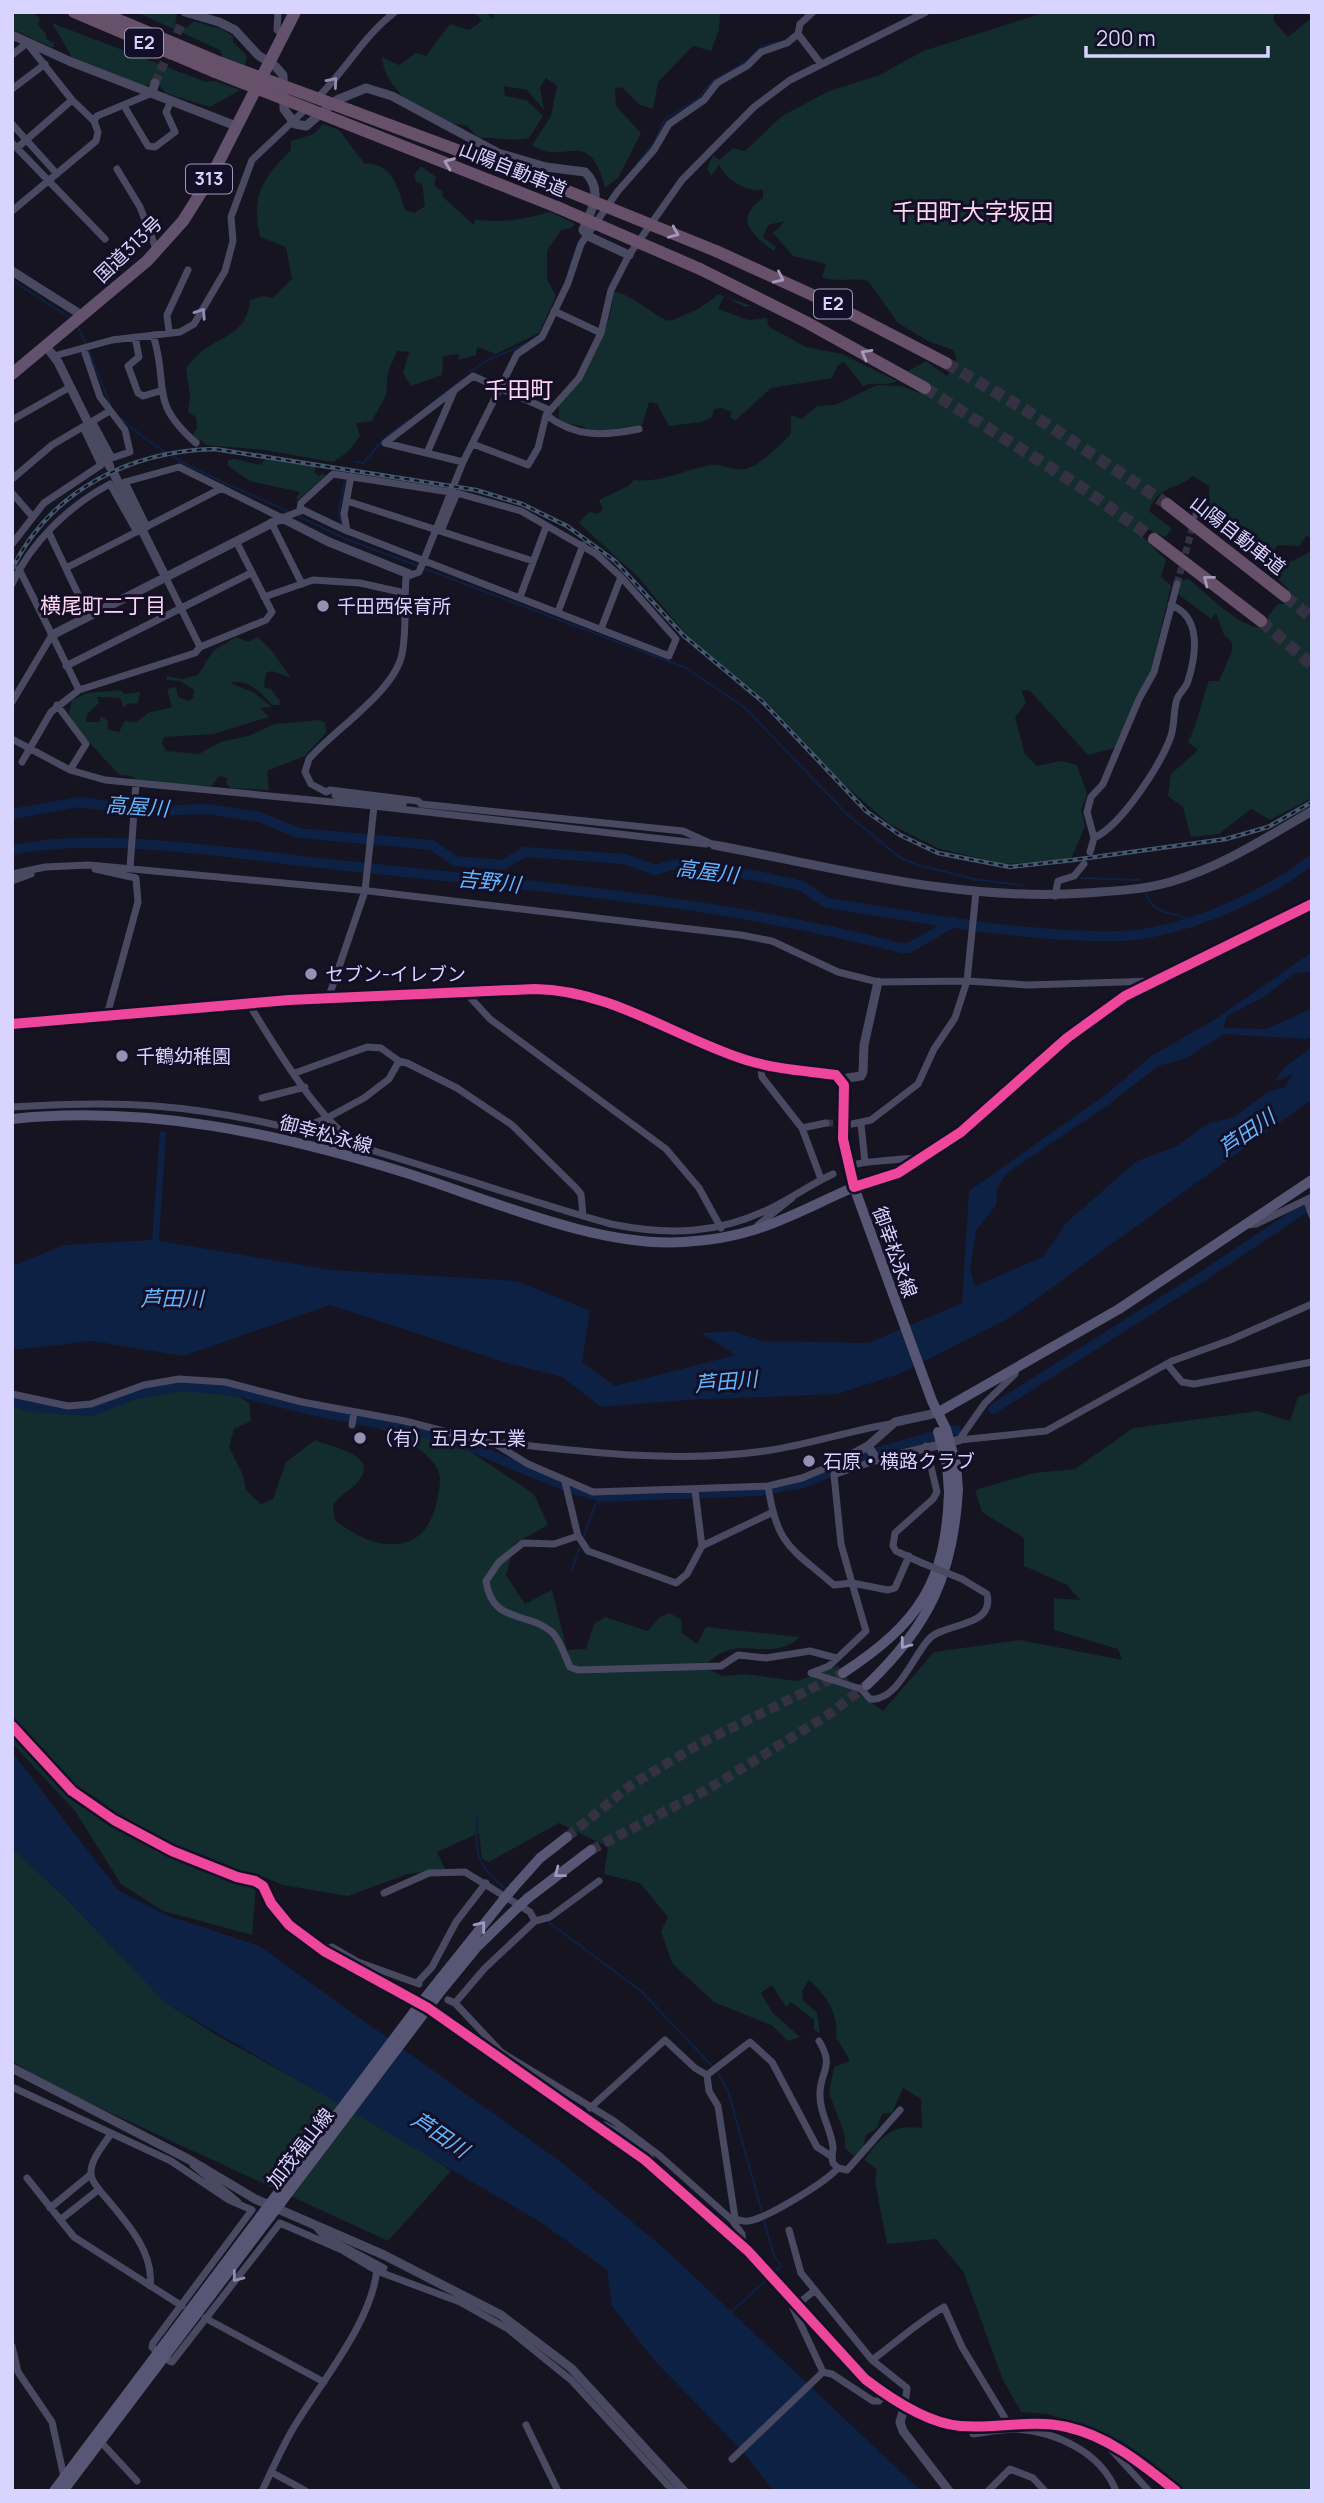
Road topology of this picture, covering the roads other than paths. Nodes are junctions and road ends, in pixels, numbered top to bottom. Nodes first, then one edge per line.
1 (74, 12) edge
2 (100, 12) edge
3 (278, 12) edge
4 (295, 12) edge
5 (813, 12) edge
6 (926, 12) edge
7 (186, 13) edge
8 (394, 13) edge
9 (181, 25) tunnel mouth
10 (284, 34) junction
11 (798, 34) junction
12 (12, 35) edge
13 (27, 43) junction
14 (12, 55) edge
15 (268, 62) junction
16 (45, 64) junction
17 (821, 64) junction
18 (218, 68) junction
19 (155, 83) tunnel mouth
20 (12, 89) edge
21 (152, 93) junction
22 (72, 100) junction
23 (170, 101) junction
24 (124, 106) junction
25 (94, 121) junction
26 (292, 122) junction
27 (12, 124) edge
28 (236, 126) junction
29 (27, 140) junction
30 (15, 145) edge
31 (117, 169) dead end
32 (57, 174) junction
33 (50, 181) junction
34 (12, 211) edge
35 (588, 236) junction
36 (104, 239) dead end
37 (157, 251) junction
38 (629, 255) junction
39 (188, 270) dead end
40 (13, 272) edge
41 (554, 311) junction
42 (77, 320) junction
43 (169, 332) junction
44 (601, 333) junction
45 (153, 335) junction
46 (135, 337) junction
47 (84, 350) junction
48 (50, 351) junction
49 (946, 363) tunnel mouth
50 (12, 374) edge
51 (70, 387) junction
52 (500, 387) junction
53 (925, 388) tunnel mouth
54 (160, 391) junction
55 (454, 391) junction
56 (108, 411) junction
57 (548, 412) junction
58 (12, 419) edge
59 (88, 424) junction
60 (639, 429) dead end
61 (196, 443) dead end
62 (472, 444) junction
63 (427, 453) junction
64 (464, 462) junction
65 (351, 476) junction
66 (12, 479) edge
67 (222, 488) junction
68 (450, 492) junction
69 (12, 493) edge
70 (346, 501) junction
71 (1167, 504) tunnel mouth
72 (297, 510) junction
73 (32, 516) junction
74 (284, 517) junction
75 (271, 523) junction
76 (546, 527) junction
77 (344, 529) junction
78 (142, 530) junction
79 (438, 530) junction
80 (49, 533) junction
81 (1154, 539) tunnel mouth
82 (236, 541) junction
83 (12, 544) edge
84 (583, 545) junction
85 (533, 561) junction
86 (66, 568) junction
87 (419, 568) junction
88 (19, 569) junction
89 (251, 573) junction
90 (165, 576) junction
91 (621, 577) junction
92 (12, 584) edge
93 (302, 584) junction
94 (1177, 584) tunnel mouth
95 (405, 593) junction
96 (1285, 596) tunnel mouth
97 (264, 597) junction
98 (520, 597) junction
99 (1171, 605) junction
100 (181, 608) junction
101 (558, 612) junction
102 (88, 615) junction
103 (1261, 621) tunnel mouth
104 (601, 629) junction
105 (52, 635) junction
106 (200, 647) junction
107 (66, 666) junction
108 (79, 690) junction
109 (12, 702) edge
110 (57, 705) junction
111 (12, 739) edge
112 (30, 749) junction
113 (22, 762) dead end
114 (69, 770) junction
115 (136, 783) junction
116 (326, 792) junction
117 (374, 804) junction
118 (421, 804) junction
119 (1312, 811) edge
120 (1094, 838) junction
121 (714, 845) junction
122 (1090, 852) dead end
123 (1084, 864) dead end
124 (89, 865) junction
125 (45, 867) junction
126 (130, 868) junction
127 (12, 874) edge
128 (12, 881) edge
129 (365, 891) junction
130 (976, 892) junction
131 (1055, 896) junction
132 (1312, 904) edge
133 (967, 979) junction
134 (1158, 979) junction
135 (878, 982) junction
136 (467, 994) junction
137 (328, 999) junction
138 (249, 1004) junction
139 (107, 1015) junction
140 (12, 1024) edge
141 (399, 1061) junction
142 (760, 1064) junction
143 (295, 1073) junction
144 (841, 1079) junction
145 (305, 1087) junction
146 (262, 1098) dead end
147 (12, 1107) edge
148 (327, 1118) junction
149 (12, 1119) edge
150 (826, 1123) tunnel mouth
151 (280, 1126) junction
152 (802, 1128) junction
153 (367, 1149) junction
154 (923, 1159) junction
155 (833, 1174) dead end
156 (821, 1179) junction
157 (1312, 1180) edge
158 (853, 1187) junction
159 (794, 1194) junction
160 (1309, 1202) edge
161 (1312, 1216) edge
162 (585, 1217) junction
163 (1246, 1225) junction
164 (721, 1227) junction
165 (742, 1235) junction
166 (627, 1238) junction
167 (1312, 1304) edge
168 (1312, 1362) edge
169 (1167, 1364) junction
170 (1016, 1368) junction
171 (12, 1394) edge
172 (354, 1412) junction
173 (937, 1413) junction
174 (890, 1424) junction
175 (352, 1425) dead end
176 (959, 1440) junction
177 (496, 1445) junction
178 (868, 1446) junction
179 (926, 1446) junction
180 (877, 1460) junction
181 (834, 1469) junction
182 (565, 1482) junction
183 (768, 1489) junction
184 (695, 1490) junction
185 (954, 1491) junction
186 (771, 1513) junction
187 (580, 1540) junction
188 (702, 1546) junction
189 (909, 1556) junction
190 (852, 1583) junction
191 (836, 1658) junction
192 (843, 1672) tunnel mouth
193 (867, 1685) tunnel mouth
194 (12, 1726) edge
195 (567, 1837) tunnel mouth
196 (591, 1850) tunnel mouth
197 (599, 1881) dead end
198 (486, 1883) junction
199 (384, 1893) dead end
200 (535, 1922) junction
201 (324, 1951) junction
202 (424, 2006) junction
203 (818, 2040) dead end
204 (513, 2064) junction
205 (12, 2068) edge
206 (709, 2073) junction
207 (12, 2087) edge
208 (590, 2108) junction
209 (900, 2110) dead end
210 (599, 2127) junction
211 (110, 2135) junction
212 (634, 2138) junction
213 (831, 2156) junction
214 (190, 2160) junction
215 (654, 2168) junction
216 (838, 2168) junction
217 (90, 2175) junction
218 (27, 2178) dead end
219 (98, 2190) junction
220 (240, 2205) junction
221 (271, 2207) junction
222 (50, 2208) junction
223 (734, 2219) junction
224 (60, 2220) junction
225 (316, 2227) junction
226 (789, 2230) dead end
227 (743, 2246) junction
228 (377, 2268) junction
229 (441, 2283) junction
230 (150, 2286) junction
231 (815, 2290) junction
232 (799, 2304) junction
233 (182, 2306) junction
234 (205, 2318) junction
235 (12, 2346) edge
236 (161, 2356) junction
237 (872, 2360) junction
238 (823, 2372) junction
239 (324, 2382) junction
240 (885, 2394) junction
241 (905, 2405) junction
242 (1008, 2423) junction
243 (526, 2425) dead end
244 (968, 2427) junction
245 (1108, 2441) junction
246 (101, 2442) junction
247 (732, 2459) dead end
248 (271, 2472) junction
249 (64, 2477) junction
250 (137, 2481) dead end
251 (946, 2487) edge
252 (54, 2491) edge
253 (63, 2491) edge
254 (262, 2491) edge
255 (306, 2491) edge
256 (558, 2491) edge
257 (673, 2491) edge
258 (684, 2491) edge
259 (956, 2491) edge
260 (988, 2491) edge
261 (1045, 2491) edge
262 (1116, 2491) edge
263 (1149, 2491) edge
264 (1177, 2491) edge

1 - 18 highway, 山陽自動車道 / E2
2 - 18 highway, 山陽自動車道 / E2
3 - 10 street
4 - 10 highway, 国道313号 / 313
5 - 11 street
6 - 17 street
7 - 9 street
7 - 15 street
26 -> 8 street
10 - 15 highway, 国道313号 / 313
11 - 17 street
11 - 35 street
12 - 13 street
13 - 14 street
13 - 16 street
13 - 21 street
15 - 26 street
15 - 28 highway, 国道313号 / 313
16 - 20 street
16 - 22 street
17 - 38 street
18 -> 49 highway, 山陽自動車道 / E2, bridge
53 -> 18 highway, 山陽自動車道 / E2, bridge
19 - 21 street
21 - 23 street
21 - 24 street
22 - 25 street
22 - 29 street
23 - 24 street
23 - 28 street
24 - 25 street
25 - 32 street
26 - 35 street
43 -> 26 street
27 - 29 street
28 - 37 highway, 国道313号 / 313
29 - 30 street
29 - 32 street
30 - 33 street
31 - 37 street
32 - 33 street
33 - 34 street
33 - 36 street
35 - 38 street
35 - 41 street
37 - 42 highway, 国道313号 / 313
38 - 44 street
39 - 43 street
40 - 42 street
41 - 44 street
41 - 52 street
42 - 48 highway, 国道313号 / 313
43 - 45 street
44 - 57 street
45 - 46 street
45 - 54 street
46 - 47 street
46 - 54 street
47 - 48 street
47 - 56 street
48 - 50 highway, 国道313号 / 313
48 - 51 street
51 - 58 street
51 - 59 street
52 - 55 street
52 - 57 street
52 - 62 street
54 - 61 street
55 - 63 street
55 - 63 street
56 - 59 street
56 - 59 street
57 - 60 street
57 - 62 street
59 - 66 street
59 - 73 street
59 - 78 street
62 - 64 street
63 - 64 street
64 - 68 street
65 - 68 street
65 - 70 street
65 - 72 street
67 - 74 street
67 - 78 street
67 - 78 street
68 - 79 street
69 - 73 street
70 - 77 street
70 - 79 street
71 - 96 highway, 山陽自動車道
72 - 74 street
72 - 77 street
73 - 83 street
74 - 75 street
74 - 87 street
75 - 82 street
75 - 93 street
76 - 79 street
76 - 84 street
76 - 85 street
77 - 87 street
78 - 80 street
78 - 86 street
78 - 90 street
79 - 85 street
79 - 87 street
80 - 86 street
80 - 88 street
103 -> 81 highway
82 - 89 street
82 - 90 street
84 - 91 street
84 - 101 street
85 - 98 street
86 - 102 street
87 - 95 street
87 - 98 street
88 - 92 street
88 - 105 street
89 - 97 street
89 - 100 street
90 - 100 street
90 - 102 street
91 - 104 street
91 - 104 street
93 - 95 street
93 - 97 street
94 - 99 street
95 - 116 street
97 - 106 street
98 - 101 street
99 - 120 street
99 - 120 street
100 - 106 street
100 - 107 street
101 - 104 street
102 - 105 street
105 - 107 street
105 - 109 street
106 - 108 street
107 - 108 street
108 - 110 street
110 - 112 street
110 - 114 street
111 - 112 street
112 - 113 street
112 - 114 street
114 - 115 street
115 - 117 street
115 - 126 street
116 - 117 street
116 - 118 street
117 - 118 street
117 - 121 street
117 - 129 street
118 - 121 street
119 - 131 street
120 - 122 street
121 - 130 street
123 - 131 street
124 - 125 street
124 - 126 street
124 - 139 street
125 - 127 street
125 - 128 street
126 - 129 street
129 - 135 street
129 - 137 street
130 - 131 street
130 - 133 street
132 - 134 street
133 - 134 street
133 - 135 street
133 - 154 street
134 - 154 street
135 - 144 street
136 - 137 street
136 - 142 street
136 - 164 street
137 - 138 street
138 - 139 street
138 - 143 street
139 - 140 street
141 - 143 street
141 - 148 street
141 - 162 street
142 - 144 street
142 - 152 street
143 - 145 street
144 - 158 street
145 - 146 street
145 - 148 street
147 - 151 street
148 - 151 street
148 - 153 street
149 - 166 main road, 御幸松永線
150 - 152 street
151 - 153 street
152 - 156 street
153 - 162 street
154 - 158 street
155 - 156 street
156 - 159 street
157 - 163 main road
158 - 165 main road, 御幸松永線
158 - 173 main road, 御幸松永線
159 - 164 street
159 - 165 street
160 - 161 street
160 - 163 street
162 - 164 street
162 - 166 street
163 - 170 main road
165 - 166 main road, 御幸松永線
167 - 169 street
168 - 169 street
169 - 176 street
170 - 173 main road
170 - 176 street
171 - 172 street
172 - 175 street
172 - 177 street
173 - 174 street
173 - 185 main road, bridge
174 - 177 street
174 - 178 street
176 - 179 street
177 - 182 street
178 - 180 street
178 - 181 street
179 - 180 street
179 - 189 street
180 - 181 street
181 - 183 street
181 - 190 street
182 - 184 street
182 - 187 street
183 - 184 street
183 - 186 street
184 - 188 street
185 - 192 main road
185 -> 193 main road
186 - 188 street
186 - 190 street
187 - 188 street
187 - 191 street
189 - 190 street
189 - 191 street, bridge
190 - 191 street
194 - 201 street
202 -> 195 main road, 加茂福山線, bridge
196 -> 202 main road, 加茂福山線, bridge
197 - 200 street
198 - 199 street
198 - 200 street
198 - 201 street
200 - 204 street
201 - 202 street
202 - 204 street
202 - 221 main road, 加茂福山線
203 - 213 street
204 - 208 street
204 - 210 street
205 - 214 street
206 - 208 street
206 - 213 street
206 - 223 street
207 - 211 street
208 - 212 street
209 - 216 street
210 - 212 street
210 - 215 street
211 - 217 street
211 - 220 street
212 - 215 street
212 - 223 street
213 - 216 street
214 - 220 street
214 - 221 street
215 - 227 street
216 - 223 street
217 - 219 street
217 - 222 street
218 - 222 street
219 - 224 street
219 - 230 street
220 - 233 street
221 - 225 street
221 - 236 main road, 加茂福山線
222 - 224 street
223 - 227 street
224 - 230 street
225 - 228 street
225 - 229 street
226 - 231 street
227 - 232 street
228 - 229 street
228 -> 234 street
228 - 239 street
228 - 257 street
229 - 258 street
230 - 233 street
231 - 232 street
231 - 237 street
232 - 238 street
232 - 240 street
233 - 236 street
234 - 236 street
234 - 239 street
235 - 249 street
236 - 246 main road, 加茂福山線
236 - 249 main road, 加茂福山線
237 - 241 street
237 - 242 street
238 - 240 street
238 - 247 street
239 - 248 street
240 - 241 street
241 - 244 street
241 - 251 street
242 - 244 street
242 - 245 street
243 - 256 street
244 - 262 street
245 - 263 street
245 - 264 street
246 - 250 street
246 - 253 main road, 加茂福山線
248 - 254 street
248 - 255 street
249 - 252 main road, 加茂福山線
251 - 259 street
260 - 261 street

